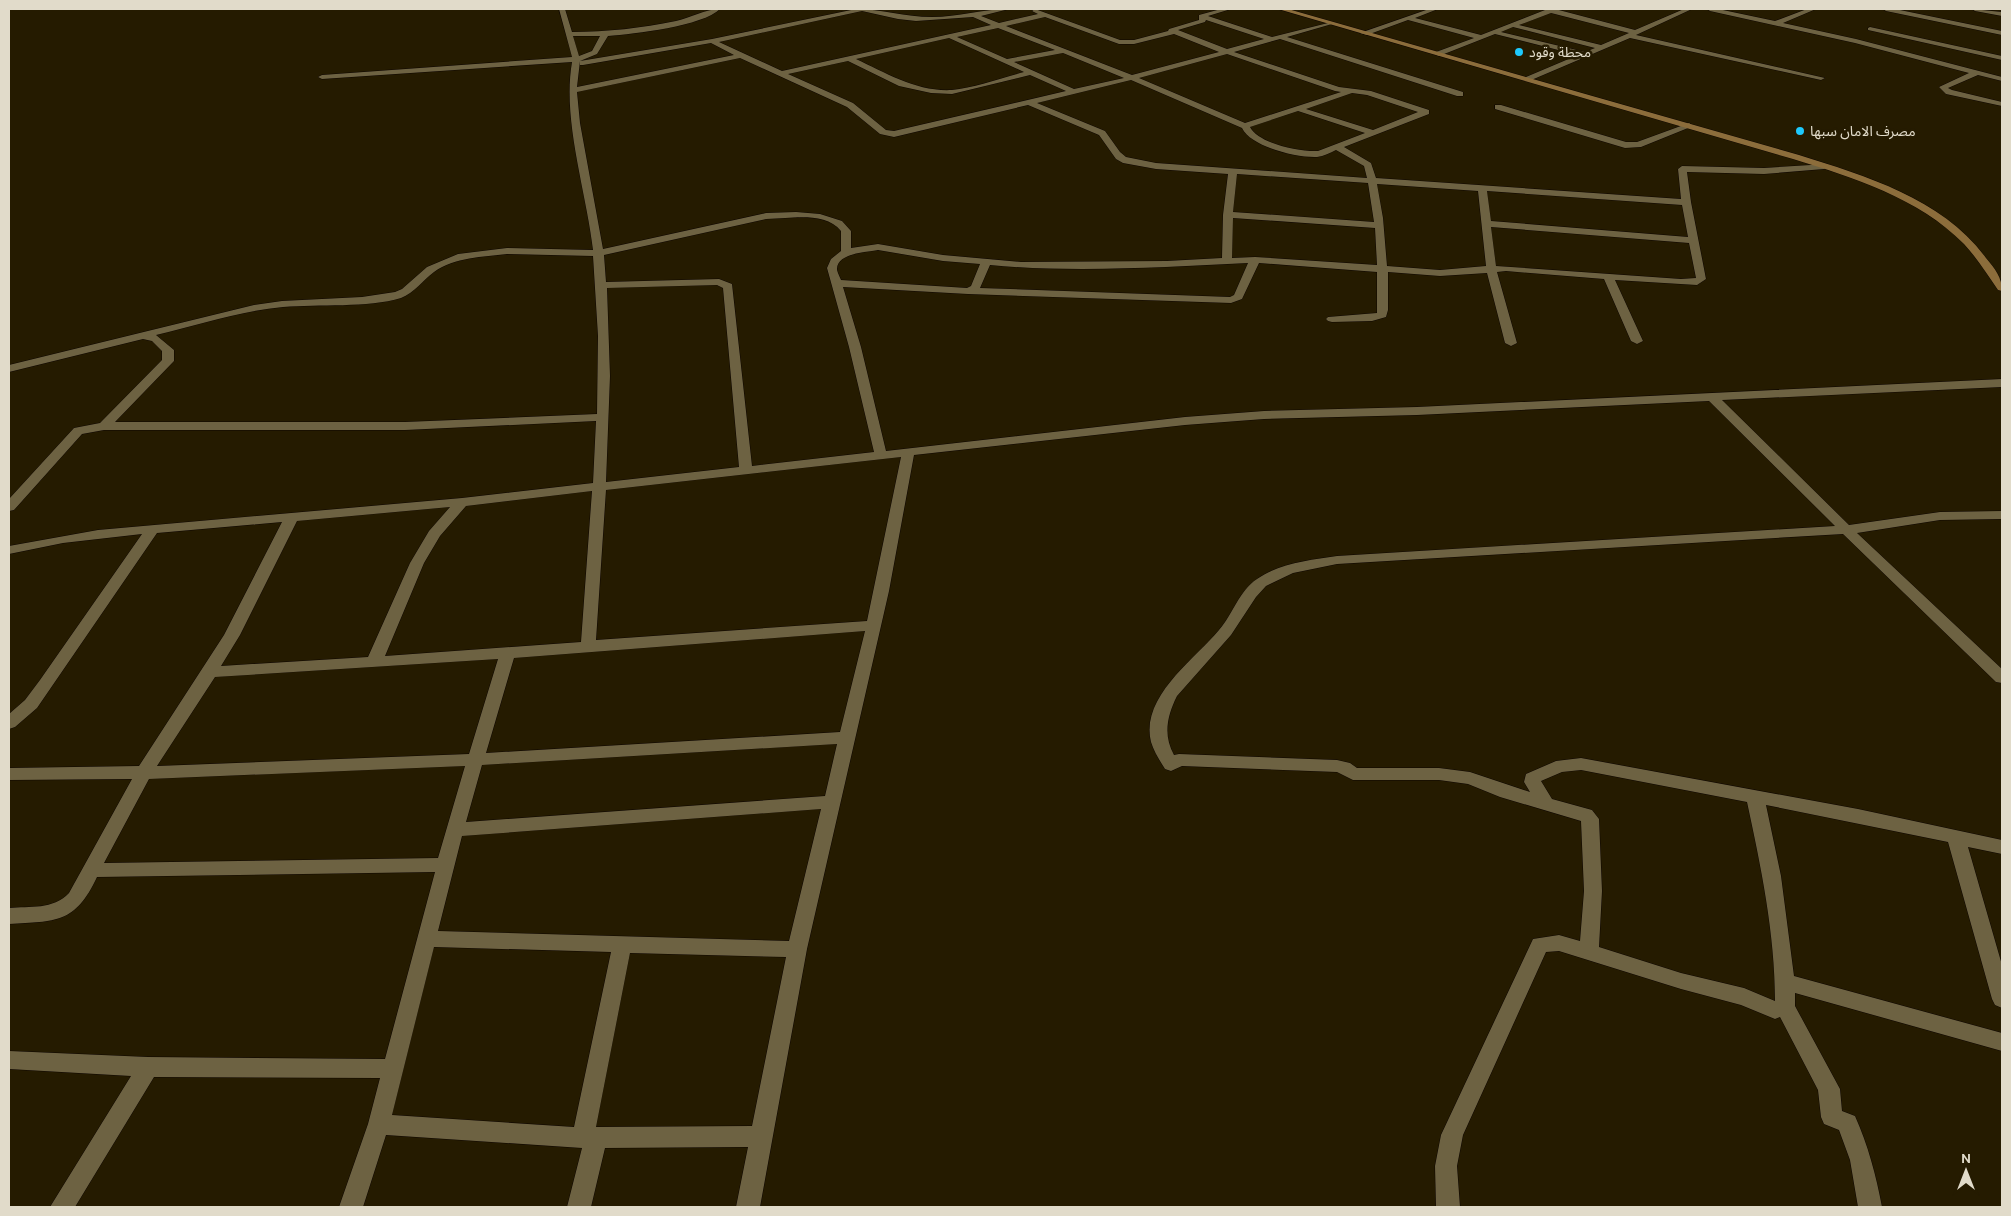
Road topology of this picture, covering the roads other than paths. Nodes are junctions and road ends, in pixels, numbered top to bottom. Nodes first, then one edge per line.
1 (562, 9) edge
2 (717, 9) edge
3 (862, 9) edge
4 (1006, 9) edge
5 (1029, 9) edge
6 (1228, 9) edge
7 (1281, 9) edge
8 (1435, 9) edge
9 (1689, 9) edge
10 (1710, 9) edge
11 (1813, 9) edge
12 (1886, 9) edge
13 (1975, 9) edge
14 (1550, 10) edge
15 (1911, 11) edge
16 (1044, 14) junction
17 (2002, 15) edge
18 (975, 16) junction
19 (1201, 16) junction
20 (1407, 18) junction
21 (1893, 19) dead end
22 (1885, 22) dead end
23 (1330, 23) junction
24 (1776, 23) junction
25 (998, 25) junction
26 (1512, 25) junction
27 (1968, 26) junction
28 (1979, 28) junction
29 (1870, 29) junction
30 (1959, 30) dead end
31 (1174, 32) junction
32 (1364, 32) junction
33 (1494, 32) junction
34 (1631, 33) junction
35 (2002, 33) edge
36 (569, 34) junction
37 (606, 34) junction
38 (950, 36) junction
39 (1280, 37) junction
40 (1480, 37) junction
41 (1271, 39) junction
42 (1846, 39) junction
43 (1942, 39) dead end
44 (712, 41) junction
45 (1933, 43) junction
46 (1601, 47) junction
47 (1063, 50) junction
48 (1226, 52) junction
49 (1438, 54) junction
50 (1585, 54) junction
51 (740, 56) junction
52 (848, 58) junction
53 (2002, 60) edge
54 (1009, 61) junction
55 (575, 62) junction
56 (1032, 73) junction
57 (1975, 73) junction
58 (780, 74) junction
59 (322, 77) dead end
60 (1132, 78) junction
61 (1821, 78) dead end
62 (1529, 79) junction
63 (2002, 79) edge
64 (574, 90) junction
65 (1352, 91) junction
66 (1074, 92) junction
67 (1460, 94) dead end
68 (1031, 102) junction
69 (2002, 104) edge
70 (1498, 107) dead end
71 (1298, 108) junction
72 (1245, 126) junction
73 (1689, 126) junction
74 (1374, 133) junction
75 (1337, 147) junction
76 (1824, 166) junction
77 (1233, 171) junction
78 (1372, 180) junction
79 (1482, 188) junction
80 (1686, 202) junction
81 (1228, 215) junction
82 (1486, 224) junction
83 (1378, 225) junction
84 (1693, 240) junction
85 (846, 252) junction
86 (600, 253) junction
87 (1227, 260) junction
88 (1256, 260) junction
89 (986, 262) junction
90 (1491, 268) junction
91 (1383, 269) junction
92 (1608, 276) junction
93 (837, 284) junction
94 (602, 285) junction
95 (2002, 288) edge
96 (972, 291) junction
97 (1332, 320) dead end
98 (144, 335) junction
99 (1637, 341) dead end
100 (1511, 343) dead end
101 (9, 368) edge
102 (2002, 383) edge
103 (1711, 396) junction
104 (603, 417) junction
105 (104, 426) junction
106 (908, 452) junction
107 (882, 456) junction
108 (746, 470) junction
109 (598, 486) junction
110 (462, 502) junction
111 (9, 507) edge
112 (2002, 515) edge
113 (292, 516) junction
114 (153, 529) junction
115 (1846, 530) junction
116 (9, 550) edge
117 (874, 625) junction
118 (588, 646) junction
119 (508, 653) junction
120 (374, 662) junction
121 (210, 672) junction
122 (2002, 678) edge
123 (9, 723) edge
124 (847, 738) junction
125 (475, 760) junction
126 (9, 774) edge
127 (143, 774) junction
128 (1755, 797) junction
129 (832, 802) junction
130 (1545, 804) junction
131 (455, 830) junction
132 (1956, 837) junction
133 (2002, 847) edge
134 (446, 864) junction
135 (90, 870) junction
136 (9, 916) edge
137 (427, 938) junction
138 (622, 944) junction
139 (797, 949) junction
140 (1590, 952) junction
141 (1785, 982) junction
142 (2002, 1000) edge
143 (1785, 1007) junction
144 (2002, 1042) edge
145 (9, 1060) edge
146 (148, 1067) junction
147 (392, 1069) junction
148 (379, 1124) junction
149 (761, 1136) junction
150 (590, 1138) junction
151 (62, 1207) edge
152 (351, 1207) edge
153 (579, 1207) edge
154 (748, 1207) edge
155 (1448, 1207) edge
156 (1870, 1207) edge

1 - 36 street
2 - 37 street
3 - 18 street
3 - 44 street
4 - 18 street
5 - 16 street
6 - 19 street
7 - 23 street
8 - 20 street
9 - 34 street
10 - 24 street
11 - 24 street
12 - 15 street
13 - 17 street
14 - 26 street
14 - 34 street
15 - 21 street
15 - 27 street
16 - 25 street
16 - 31 street
17 - 28 street
18 - 25 street
19 - 31 street
19 - 41 street
20 - 32 street
20 - 40 street
22 - 29 street
23 - 32 street
23 - 39 street
24 - 42 street
25 - 38 street
25 - 47 street
26 - 33 street
26 - 46 street
27 - 28 street
27 - 30 street
28 - 35 street
29 - 42 street
29 - 45 street
31 - 48 street
32 - 49 street
33 - 40 street
33 - 50 street
34 - 46 street
34 - 61 street
36 - 37 street
36 - 55 street
37 - 55 street
38 - 52 street
38 - 54 street
39 - 41 street
39 - 67 street
40 - 49 street
41 - 48 street
42 - 57 street
43 - 45 street
44 - 51 street
44 - 55 street
45 - 53 street
46 - 50 street
47 - 54 street
47 - 60 street
48 - 60 street
48 - 65 street
49 - 62 street
50 - 62 street
51 - 58 street
51 - 64 street
52 - 56 street
52 - 58 street
53 - 57 street
54 - 56 street
55 - 59 street
55 - 64 street
56 - 66 street
57 - 63 street
57 - 69 street
58 - 68 street
60 - 66 street
60 - 72 street
62 - 73 street
64 - 86 street
65 - 71 street
65 - 74 street
66 - 68 street
68 - 77 street
70 - 73 street
71 - 72 street
71 - 74 street
72 - 75 street
73 - 76 street
74 - 75 street
75 - 78 street
76 - 80 street
76 - 95 street
77 - 78 street
77 - 81 street
78 - 79 street
78 - 83 street
79 - 80 street
79 - 82 street
80 - 84 street
81 - 83 street
81 - 87 street
82 - 84 street
82 - 90 street
83 - 91 street
84 - 92 street
85 - 86 street
85 - 89 street
85 - 93 street
86 - 94 street
86 - 98 street
87 - 88 street
87 - 89 street
88 - 91 street
88 - 96 street
89 - 96 street
90 - 91 street
90 - 92 street
90 - 100 street
91 - 97 street
92 - 99 street
93 - 96 street
93 - 107 street
94 - 104 street
94 - 108 street
98 - 101 street
98 - 105 street
102 - 103 street
103 - 106 street
103 - 115 street
104 - 105 street
104 - 109 street
105 - 111 street
106 - 107 street
106 - 117 street
107 - 108 street
108 - 109 street
109 - 110 street
109 - 118 street
110 - 113 street
110 - 120 street
112 - 115 street
113 - 114 street
113 - 121 street
114 - 116 street
114 - 123 street
115 - 122 street
115 - 130 street
117 - 118 street
117 - 124 street
118 - 119 street
119 - 120 street
119 - 125 street
120 - 121 street
121 - 127 street
124 - 125 street
124 - 129 street
125 - 127 street
125 - 131 street
126 - 127 street
127 - 135 street
128 - 130 street
128 - 132 street
128 - 141 street
129 - 131 street
129 - 139 street
130 - 140 street
131 - 134 street
132 - 133 street
132 - 142 street
134 - 135 street
134 - 137 street
135 - 136 street
137 - 138 street
137 - 147 street
138 - 139 street
138 - 150 street
139 - 149 street
140 - 143 street
140 - 155 street
141 - 143 street
141 - 144 street
143 - 156 street
145 - 146 street
146 - 147 street
146 - 151 street
147 - 148 street
148 - 150 street
148 - 152 street
149 - 150 street
149 - 154 street
150 - 153 street

